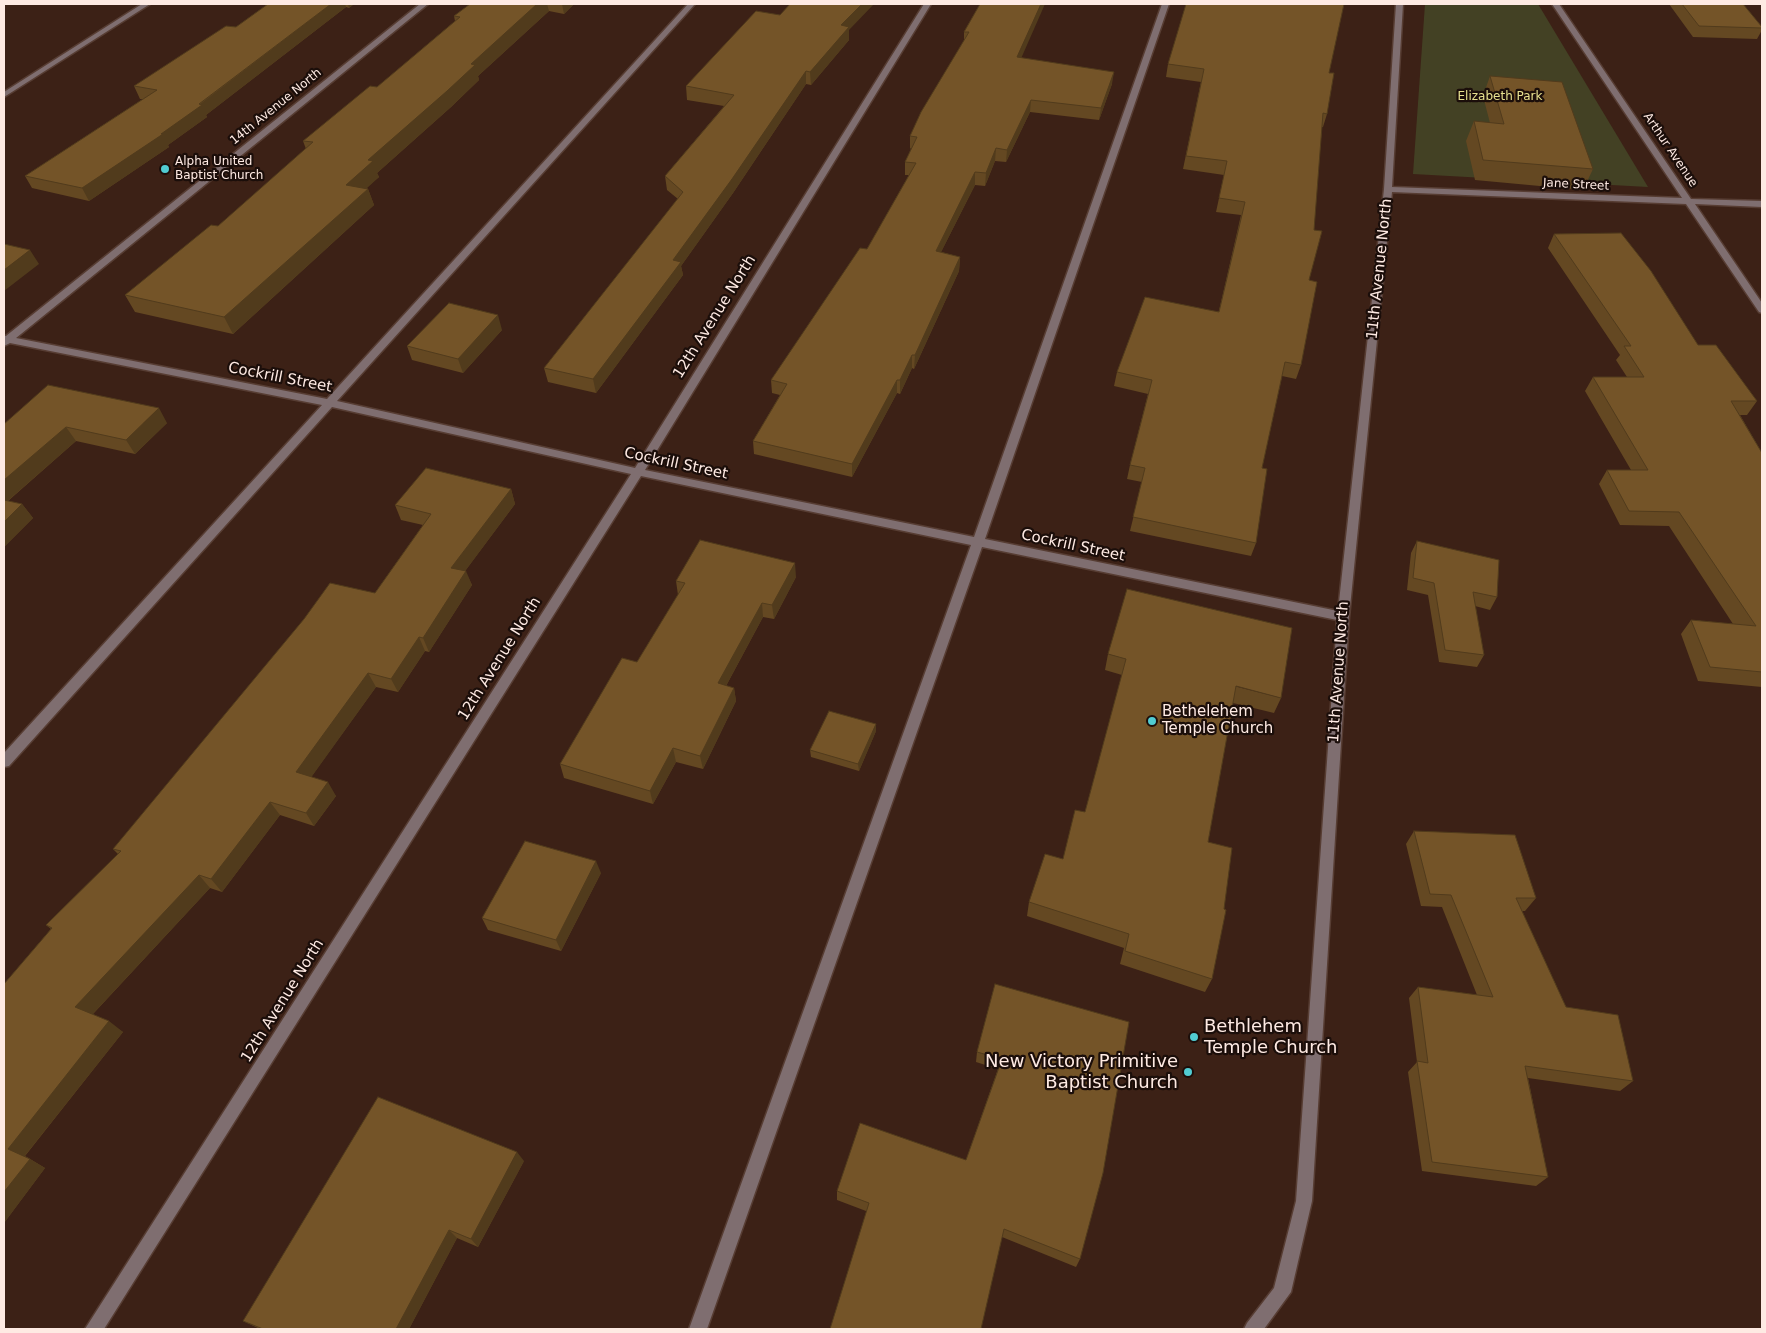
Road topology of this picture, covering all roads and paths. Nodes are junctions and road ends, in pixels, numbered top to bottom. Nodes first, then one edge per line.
1 (146, 4) edge
2 (424, 4) edge
3 (692, 4) edge
4 (928, 4) edge
5 (1166, 4) edge
6 (1399, 4) edge
7 (1556, 4) edge
8 (4, 95) edge
9 (1388, 189) junction
10 (1690, 202) junction
11 (1762, 204) edge
12 (1762, 310) edge
13 (5, 341) edge
14 (330, 403) junction
15 (638, 472) junction
16 (978, 542) junction
17 (1343, 617) junction
18 (4, 762) edge
19 (94, 1329) edge
20 (698, 1329) edge
21 (1252, 1329) edge

1 - 8 street
2 - 13 street, 14th Avenue North
3 - 14 street
4 - 15 street, 12th Avenue North
5 - 16 street
6 - 9 street, 11th Avenue North
7 - 10 street, Arthur Avenue
9 - 10 street, Jane Street
9 - 17 street, 11th Avenue North
10 - 11 street, Jane Street
10 - 12 street, Arthur Avenue
13 - 14 street, Cockrill Street
14 - 15 street, Cockrill Street
14 - 18 street
15 - 16 street, Cockrill Street
15 - 19 street, 12th Avenue North
16 - 17 street, Cockrill Street
16 - 20 street
17 - 21 street, 11th Avenue North

